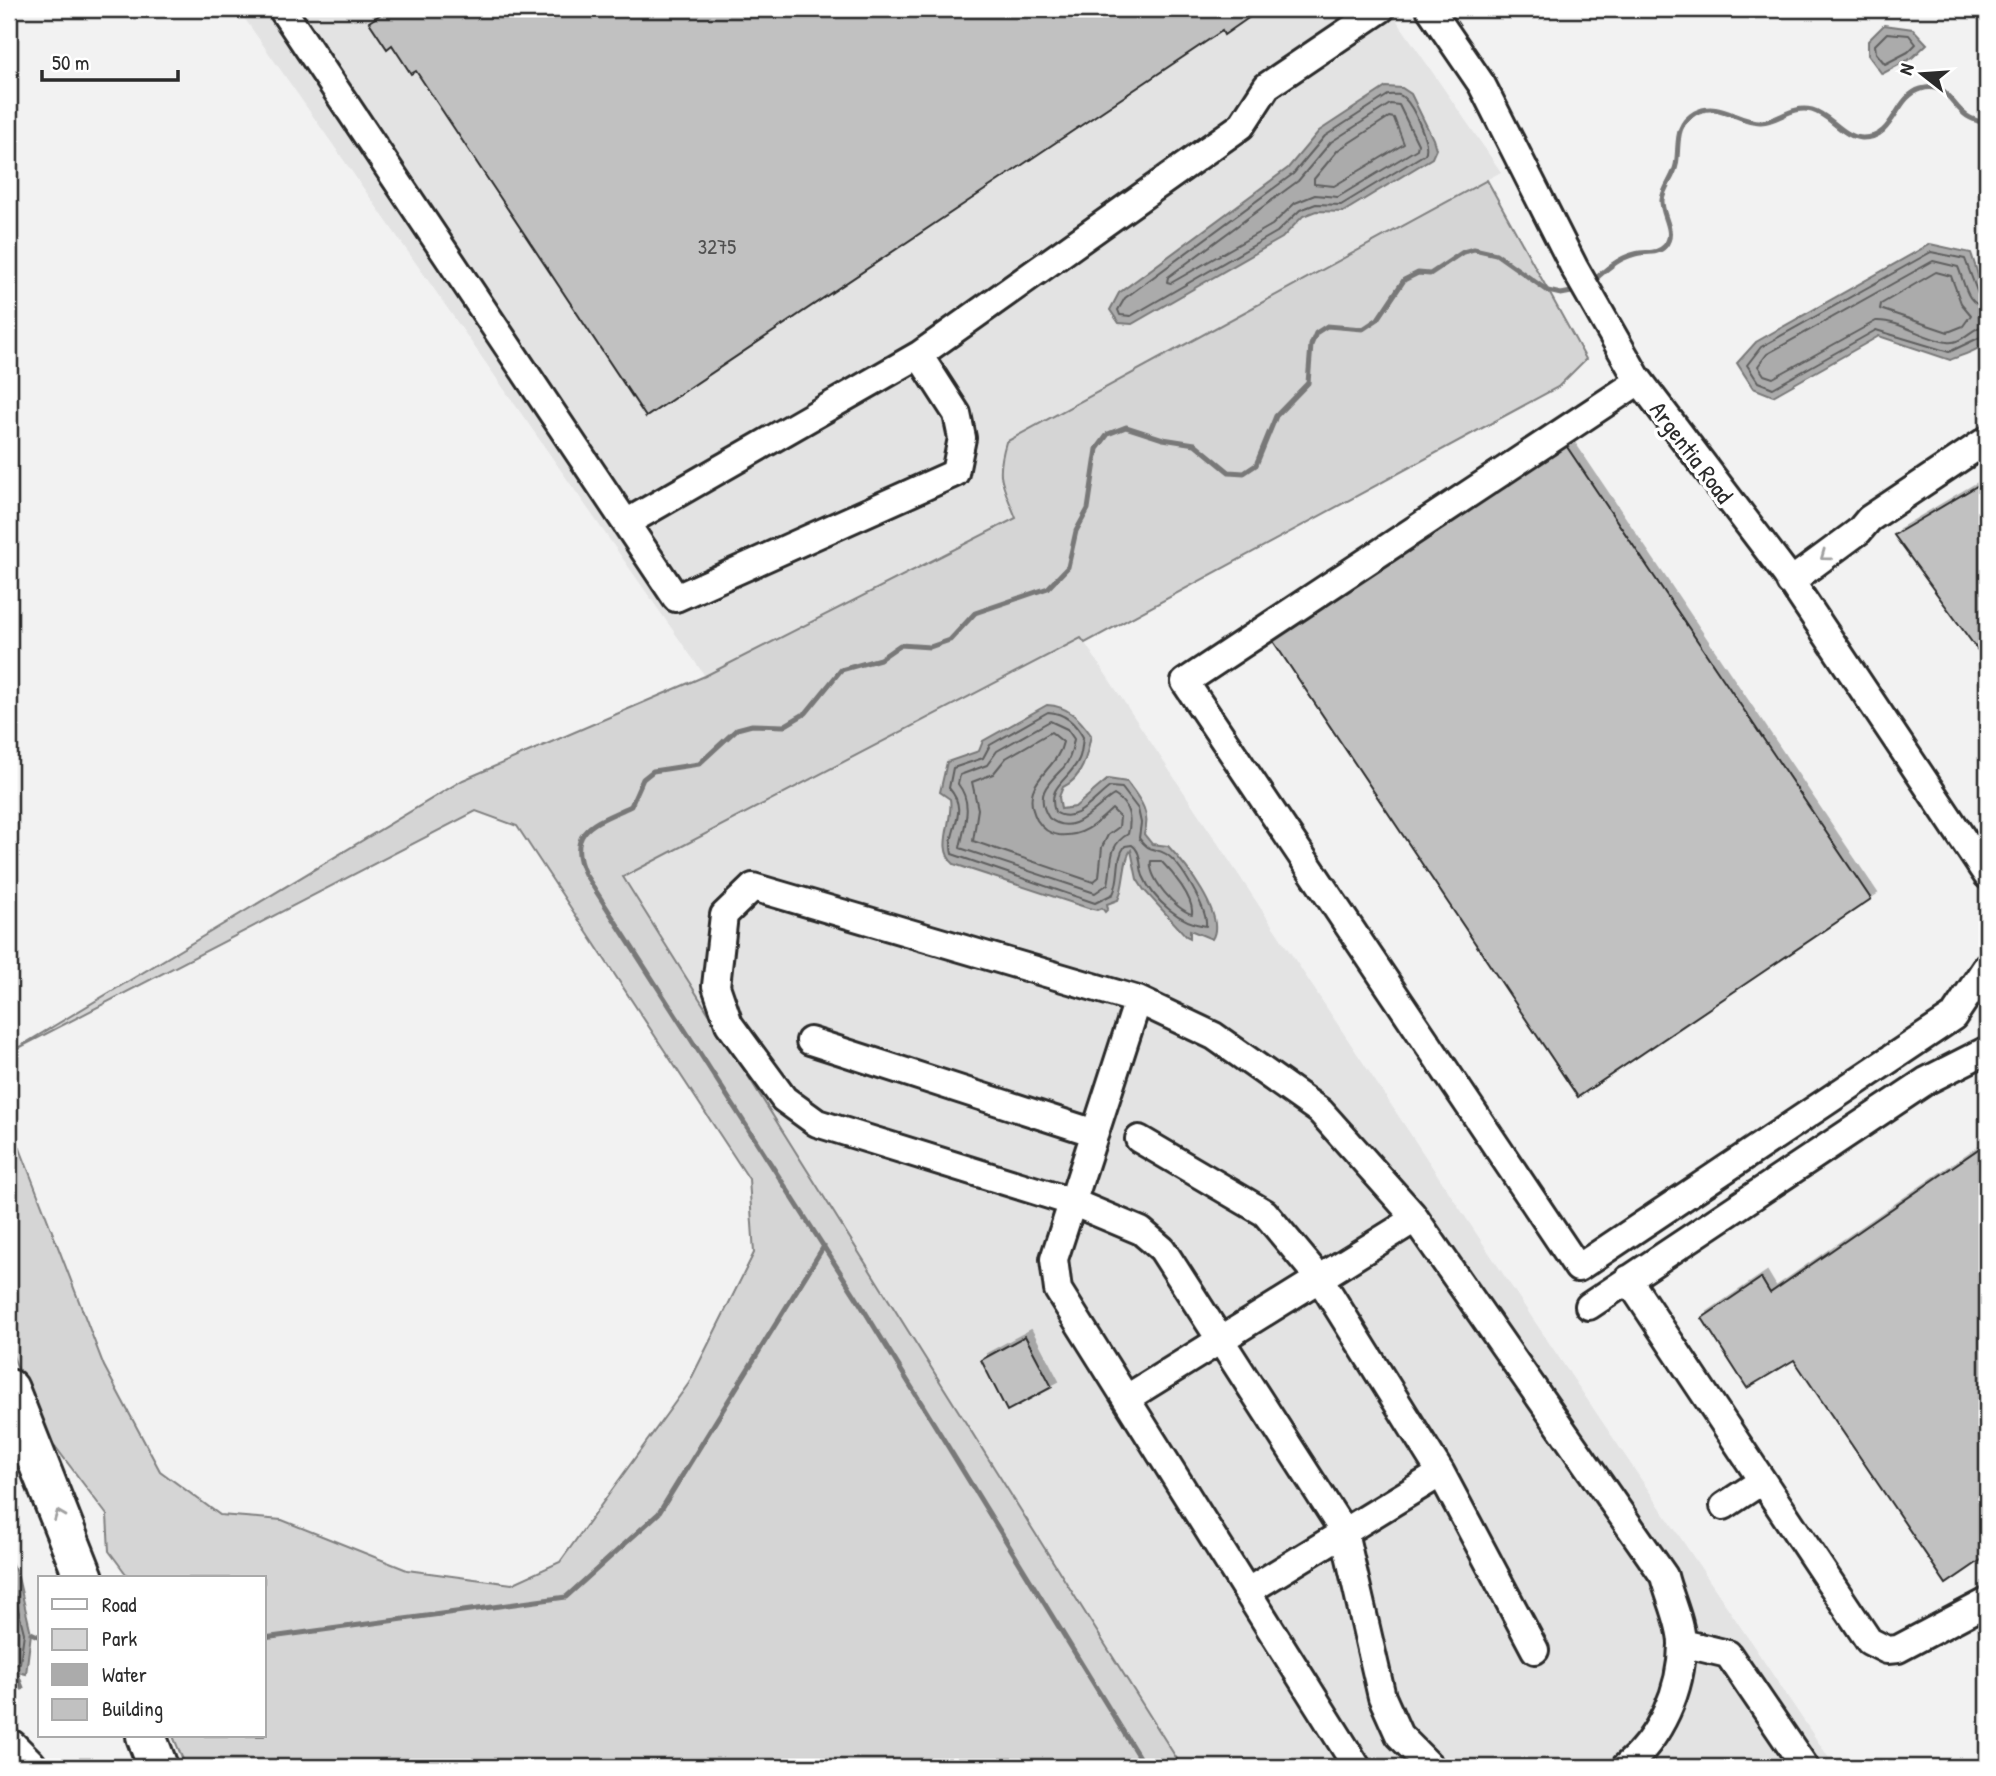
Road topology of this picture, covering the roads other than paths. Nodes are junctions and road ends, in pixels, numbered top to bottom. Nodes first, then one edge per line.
1 (282, 9) edge
2 (1381, 9) edge
3 (1430, 9) edge
4 (919, 355) junction
5 (1639, 381) junction
6 (1987, 440) edge
7 (626, 523) junction
8 (1790, 582) junction
9 (1987, 875) edge
10 (1987, 966) edge
11 (1138, 1000) junction
12 (810, 1041) dead end
13 (1987, 1050) edge
14 (1095, 1133) junction
15 (1139, 1139) dead end
16 (1072, 1202) junction
17 (1415, 1219) junction
18 (1320, 1279) junction
19 (1628, 1279) junction
20 (1589, 1306) dead end
21 (1221, 1340) junction
22 (9, 1389) edge
23 (1127, 1398) junction
24 (1441, 1473) junction
25 (1762, 1481) junction
26 (1724, 1506) dead end
27 (1344, 1532) junction
28 (83, 1576) edge
29 (1248, 1591) junction
30 (1987, 1602) edge
31 (1682, 1643) junction
32 (1535, 1650) dead end
33 (147, 1738) edge
34 (9, 1749) edge
35 (27, 1767) edge
36 (158, 1767) edge
37 (1357, 1767) edge
38 (1432, 1767) edge
39 (1625, 1767) edge
40 (1805, 1767) edge

1 - 7 street
2 - 4 street
3 - 5 street, Argentia Road
4 - 7 street
4 - 7 street
5 - 8 street, Argentia Road
5 - 10 street
6 -> 8 street
8 - 9 street, Argentia Road
11 - 14 street
11 - 16 street
11 - 17 street
12 - 14 street
13 - 19 street
14 - 16 street
15 - 18 street
16 - 21 street
16 - 23 street
17 - 18 street
17 - 31 street
18 - 21 street
18 - 24 street
19 - 20 street
19 - 25 street
21 - 23 street
21 - 27 street
28 -> 22 highway
23 - 29 street
24 - 27 street
24 - 32 street
25 - 26 street
25 - 30 street
27 - 29 street
27 - 38 street
29 - 37 street
31 - 39 street
31 - 40 street
33 - 36 highway
34 - 35 highway

